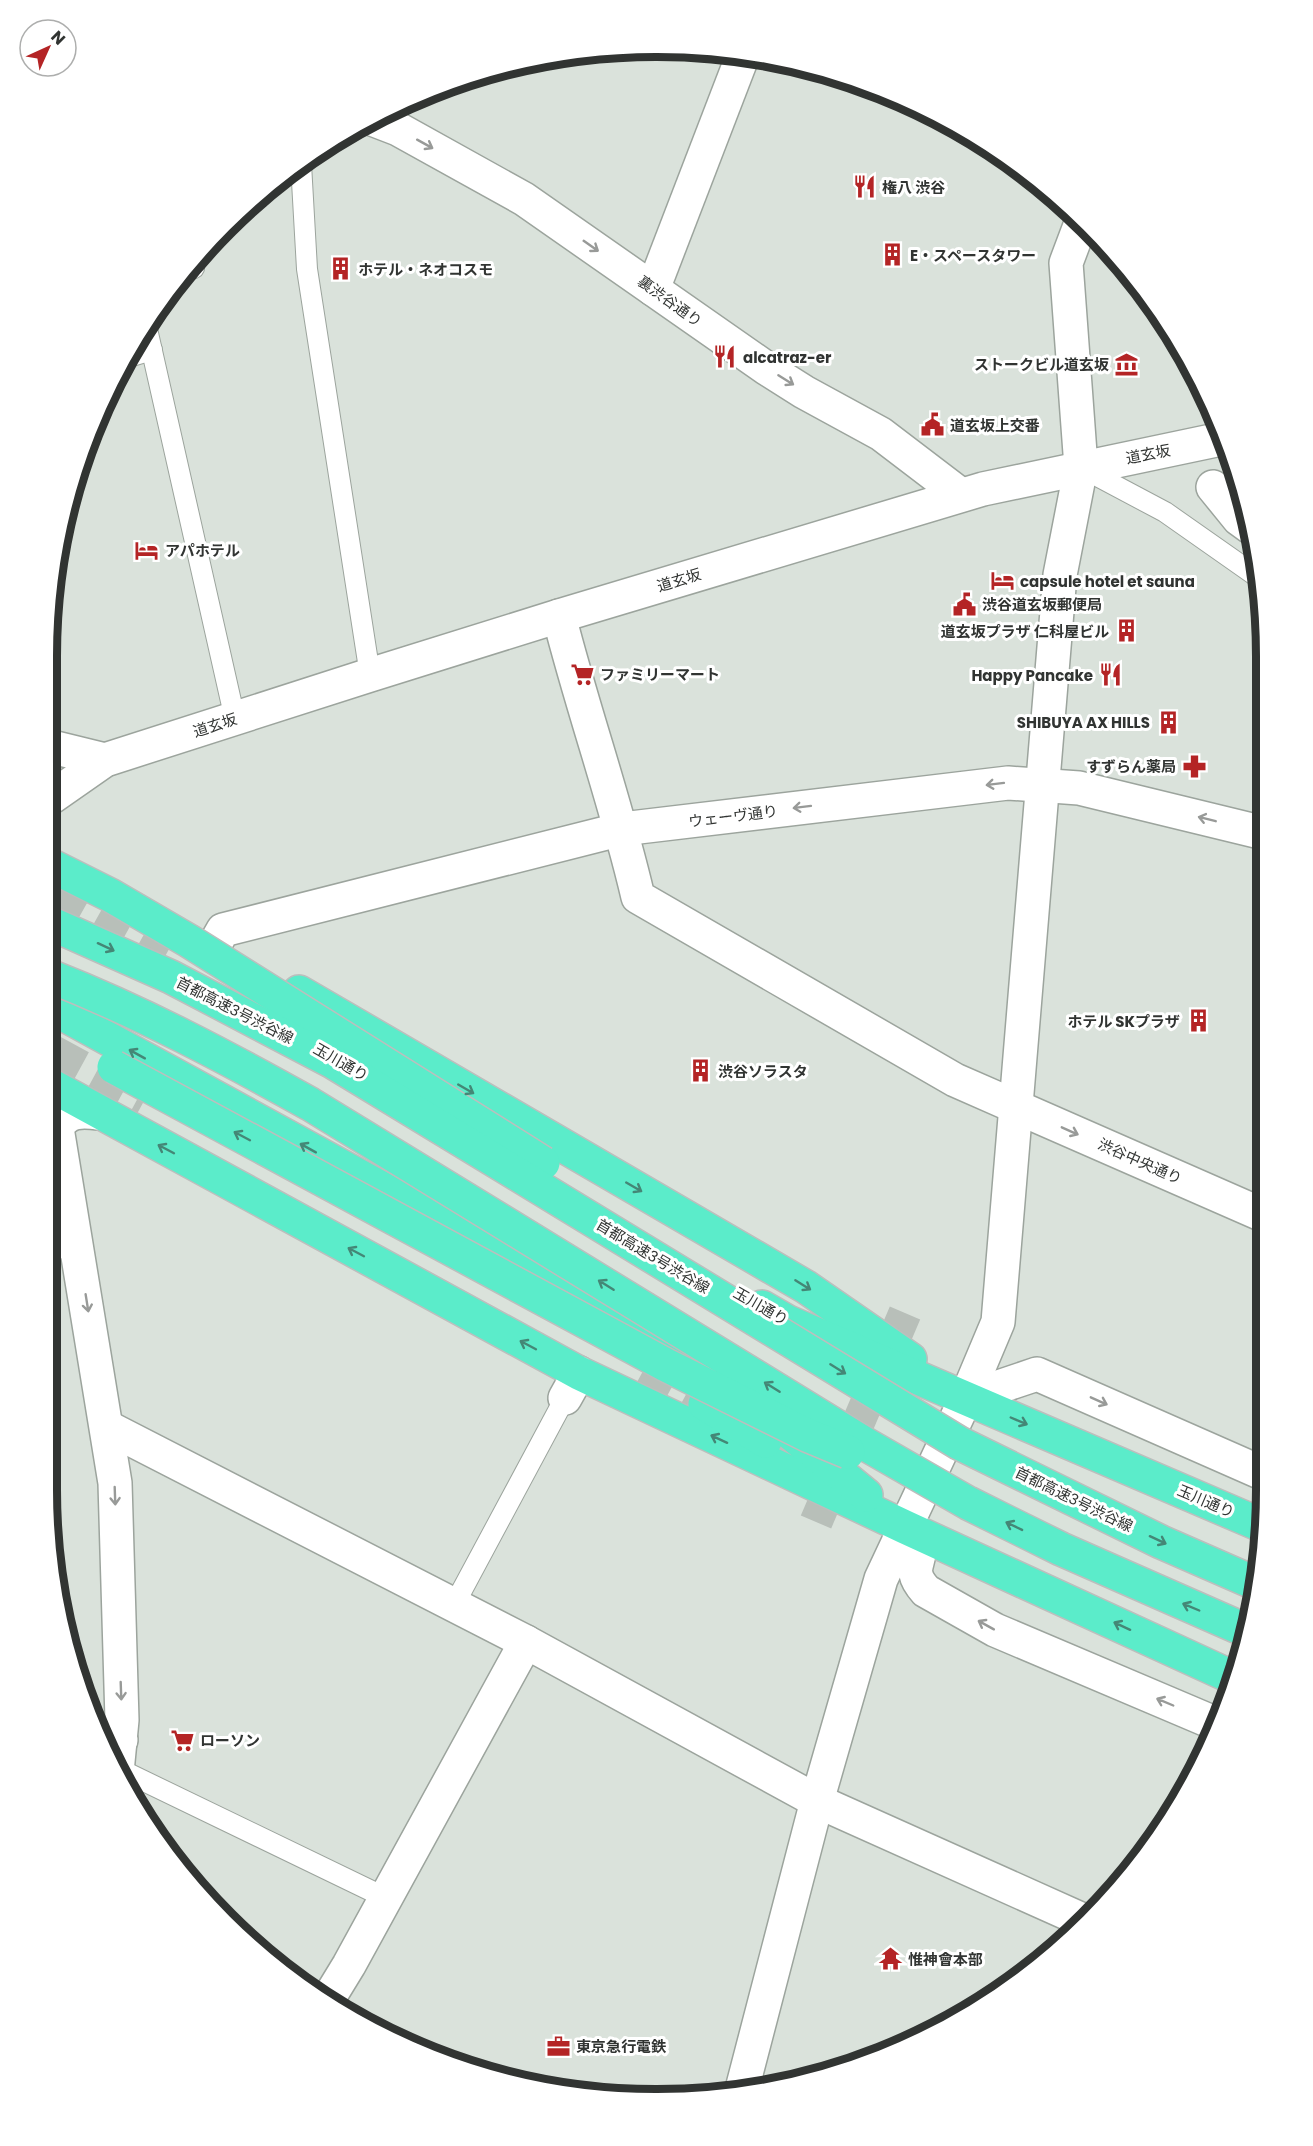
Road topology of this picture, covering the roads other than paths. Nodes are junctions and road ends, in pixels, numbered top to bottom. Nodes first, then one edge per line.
1 (740, 63) edge
2 (383, 123) edge
3 (302, 174) edge
4 (1078, 231) edge
5 (653, 289) junction
6 (149, 338) edge
7 (152, 350) junction
8 (139, 354) edge
9 (1215, 440) edge
10 (1082, 467) junction
11 (1213, 487) dead end
12 (961, 495) junction
13 (1240, 520) edge
14 (1250, 572) edge
15 (560, 616) junction
16 (370, 675) junction
17 (235, 718) junction
18 (57, 748) edge
19 (105, 760) junction
20 (1043, 785) junction
21 (57, 793) edge
22 (622, 829) junction
23 (1256, 831) edge
24 (57, 853) edge
25 (57, 868) edge
26 (57, 926) edge
27 (215, 944) junction
28 (195, 978) tunnel mouth
29 (57, 979) edge
30 (57, 1011) edge
31 (57, 1037) edge
32 (57, 1089) edge
33 (1016, 1107) junction
34 (99, 1113) junction
35 (1256, 1212) edge
36 (64, 1248) edge
37 (792, 1340) junction
38 (572, 1386) junction
39 (966, 1398) junction
40 (705, 1404) tunnel mouth
41 (107, 1427) junction
42 (1256, 1470) edge
43 (968, 1503) junction
44 (1255, 1522) edge
45 (905, 1527) junction
46 (1249, 1580) edge
47 (454, 1605) junction
48 (1240, 1628) edge
49 (525, 1642) junction
50 (1226, 1674) edge
51 (1209, 1721) edge
52 (114, 1744) edge
53 (121, 1759) edge
54 (817, 1801) junction
55 (386, 1898) junction
56 (1076, 1917) edge
57 (331, 1993) edge
58 (744, 2082) edge

1 - 5 street
2 -> 5 street, 裏渋谷通り
3 - 16 lane
4 - 10 street
5 -> 12 street, 裏渋谷通り
6 - 7 lane
7 - 8 lane
7 - 17 lane
9 - 10 street, 道玄坂
10 - 12 street, 道玄坂
10 - 14 lane
10 - 20 street
11 - 13 street
12 - 15 street, 道玄坂
15 - 16 street, 道玄坂
15 - 22 street, 渋谷中央通り
16 - 17 street, 道玄坂
17 - 19 street, 道玄坂
18 - 19 street
19 - 21 street
20 -> 22 street, ウェーヴ通り
23 -> 20 street, ウェーヴ通り
20 - 33 street
22 - 27 street, ウェーヴ通り
22 - 33 street, 渋谷中央通り
24 - 27 highway
25 - 37 highway, bridge
26 -> 37 highway, 首都高速3号渋谷線, bridge
27 -> 39 highway
28 - 39 highway, 玉川通り
43 -> 29 highway, bridge
45 -> 30 highway
43 -> 31 highway, bridge
32 - 34 highway
33 -> 35 street, 渋谷中央通り
33 - 39 street
34 - 36 street
38 -> 34 highway
36 -> 41 street
37 -> 46 highway, 首都高速3号渋谷線, bridge
45 -> 38 highway
38 - 47 lane
39 -> 42 street
39 -> 44 highway, 玉川通り
39 - 45 street
40 - 45 highway
41 - 47 street
41 -> 52 street
48 -> 43 highway, bridge
50 -> 45 highway
51 -> 45 street
45 - 54 street
47 - 49 street
49 - 54 street
49 - 55 street
53 - 55 lane
54 - 56 street
54 - 58 street
55 - 57 street

